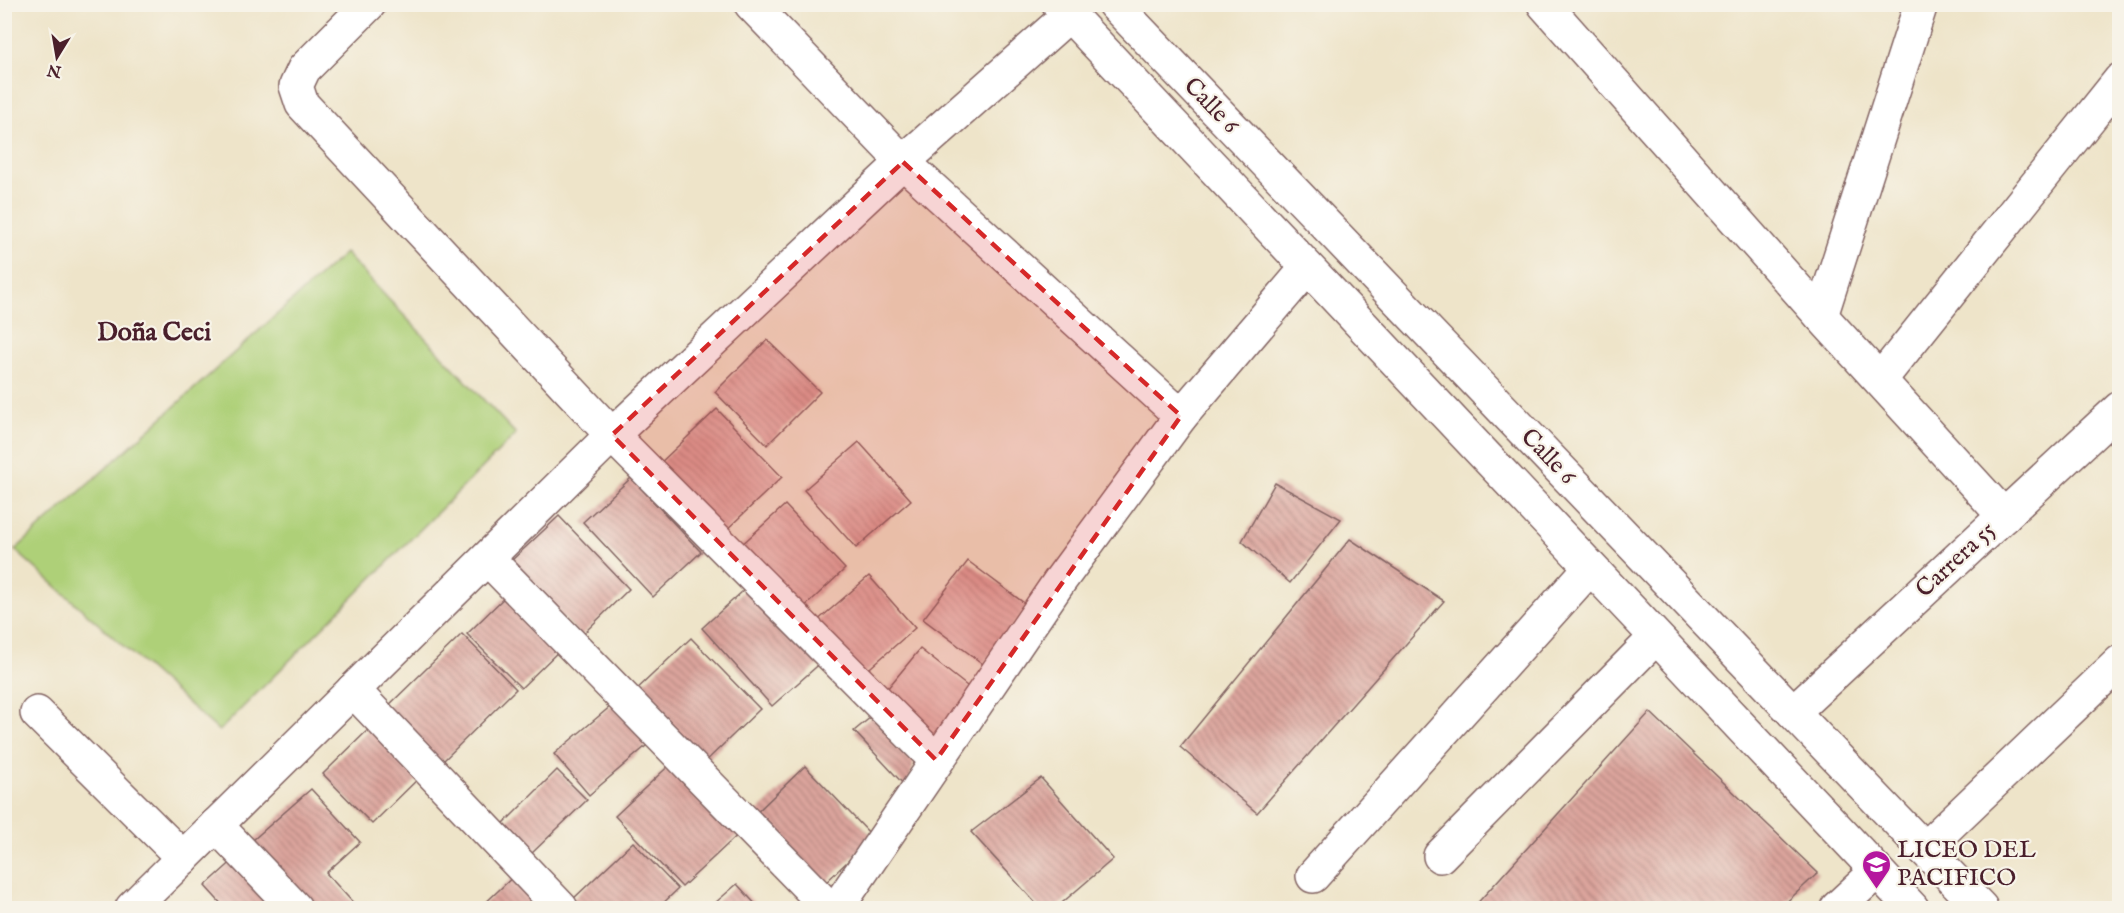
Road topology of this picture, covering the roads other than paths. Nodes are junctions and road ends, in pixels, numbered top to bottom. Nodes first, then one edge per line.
1 (369, 4) edge
2 (751, 4) edge
3 (1114, 4) edge
4 (1921, 4) edge
5 (1552, 7) edge
6 (1064, 10) edge
7 (2120, 80) edge
8 (903, 162) junction
9 (1307, 268) junction
10 (1821, 316) junction
11 (1880, 380) junction
12 (2120, 408) edge
13 (1181, 416) junction
14 (612, 435) junction
15 (2004, 516) junction
16 (488, 559) junction
17 (1590, 568) junction
18 (1655, 638) junction
19 (2120, 662) edge
20 (353, 690) junction
21 (1793, 712) junction
22 (37, 713) dead end
23 (936, 760) junction
24 (216, 825) junction
25 (1924, 849) junction
26 (1440, 856) dead end
27 (183, 858) junction
28 (1876, 872) junction
29 (1313, 876) dead end
30 (132, 909) edge
31 (295, 909) edge
32 (561, 909) edge
33 (829, 909) edge
34 (837, 909) edge
35 (1837, 909) edge
36 (1912, 909) edge
37 (1981, 909) edge

1 - 14 main road
2 - 8 main road
3 - 21 main road, Calle 6
4 - 10 main road
5 - 10 main road
6 - 8 main road
6 - 9 main road, Calle 6
7 - 11 main road
8 - 13 main road
8 - 14 main road
9 - 13 main road
9 - 17 main road, Calle 6
10 - 11 main road
11 - 15 main road
12 - 15 main road, Carrera 55
13 - 23 main road
14 - 16 main road
14 - 23 main road
15 - 21 main road, Carrera 55
16 - 20 main road
16 - 33 main road
17 - 18 main road, Calle 6
17 - 29 main road
18 - 26 main road
18 - 28 main road, Calle 6
19 - 25 main road
20 - 24 main road
20 - 32 main road
21 - 25 main road, Calle 6
22 - 27 main road
23 - 34 main road
24 - 27 main road
24 - 31 main road
25 - 37 main road, Calle 6
27 - 30 main road
28 - 35 main road
28 - 36 main road, Calle 6

